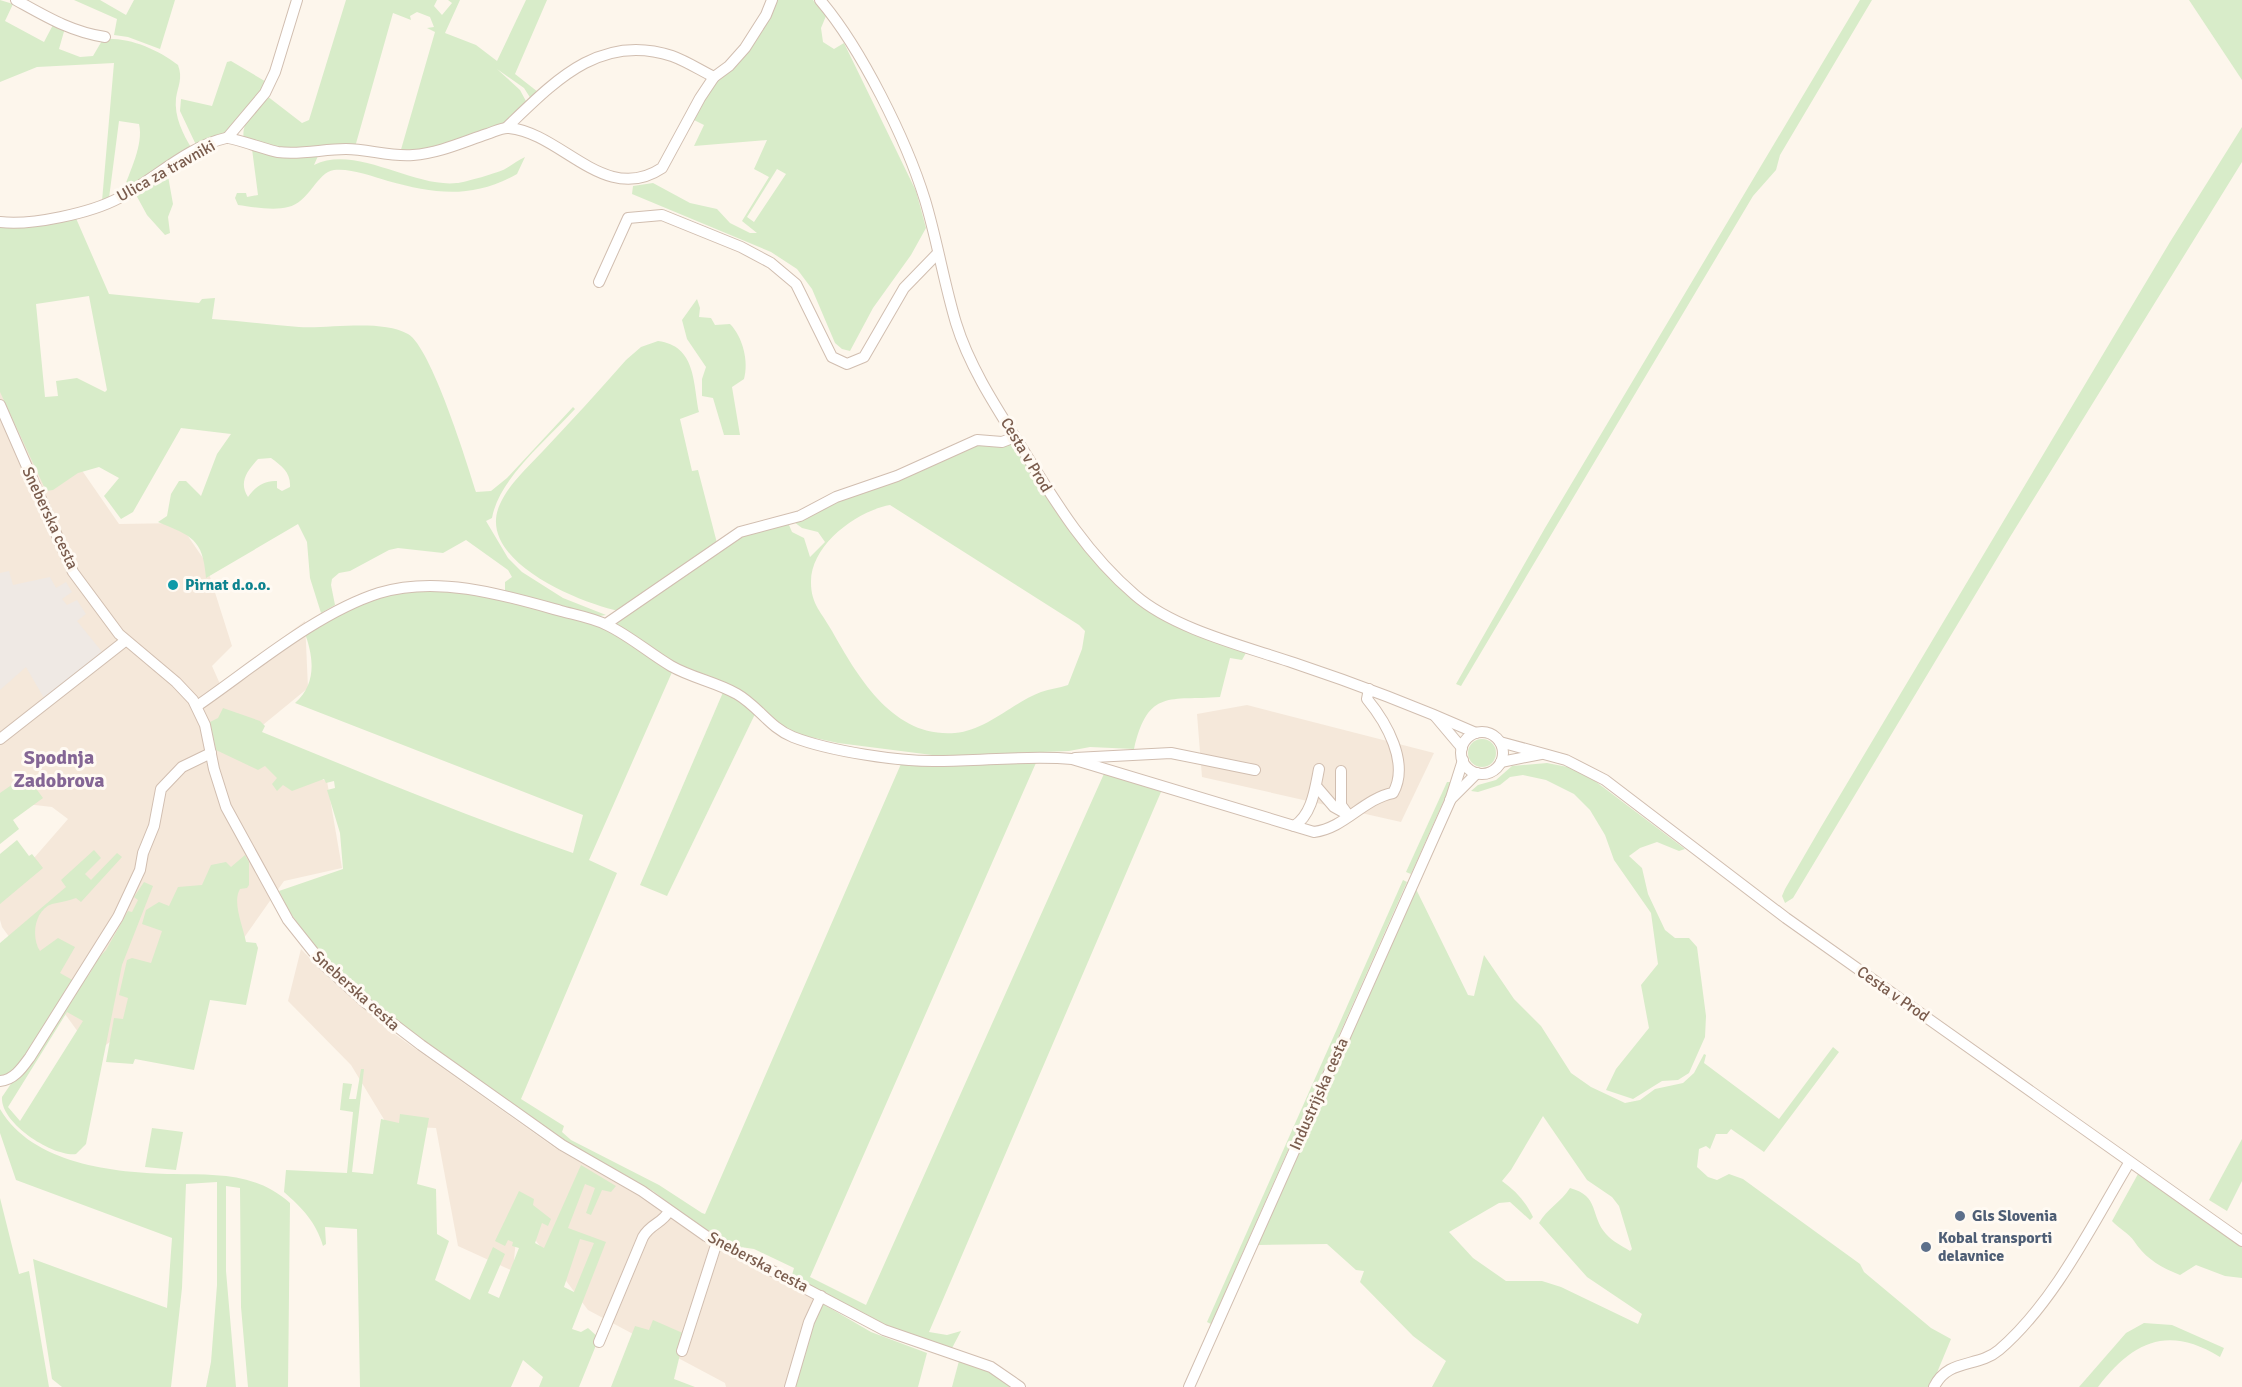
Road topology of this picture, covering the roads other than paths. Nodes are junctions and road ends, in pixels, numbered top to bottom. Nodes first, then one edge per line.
1 (16, 0) edge
2 (297, 0) edge
3 (772, 0) edge
4 (820, 0) edge
5 (105, 37) dead end
6 (714, 76) junction
7 (507, 127) junction
8 (228, 138) junction
9 (0, 222) edge
10 (937, 254) junction
11 (599, 282) dead end
12 (0, 405) edge
13 (1015, 437) junction
14 (606, 624) junction
15 (125, 641) junction
16 (1369, 688) junction
17 (197, 706) junction
18 (1435, 716) junction
19 (1476, 733) junction
20 (0, 739) edge
21 (1500, 742) junction
22 (1462, 748) junction
23 (211, 753) junction
24 (1541, 754) junction
25 (1072, 759) junction
26 (1462, 760) junction
27 (1501, 762) junction
28 (1319, 769) dead end
29 (1254, 770) dead end
30 (1341, 771) dead end
31 (1477, 773) junction
32 (1316, 786) junction
33 (1450, 801) junction
34 (1349, 816) junction
35 (1294, 826) junction
36 (0, 1081) edge
37 (2129, 1163) junction
38 (669, 1211) junction
39 (2242, 1241) edge
40 (717, 1242) junction
41 (821, 1296) junction
42 (599, 1342) dead end
43 (682, 1351) dead end
44 (790, 1387) edge
45 (1020, 1387) edge
46 (1189, 1387) edge
47 (1934, 1387) edge

1 - 5 street
2 - 8 street
3 - 6 street
4 - 10 street, Cesta v Prod
6 - 7 street, Ulica za travniki
6 - 7 street
7 - 8 street, Ulica za travniki
8 - 9 street, Ulica za travniki
10 - 11 street
10 - 13 street, Cesta v Prod
12 - 15 street, Sneberska cesta
13 - 14 street
13 - 16 street, Cesta v Prod
14 - 17 street
14 - 25 street
15 - 17 street, Sneberska cesta
15 - 20 street
16 - 18 street, Cesta v Prod
16 - 34 street
17 - 23 street, Sneberska cesta
18 - 19 street, Cesta v Prod
18 - 22 street, Cesta v Prod
19 - 21 street
19 - 22 street
21 - 24 street, Cesta v Prod
21 - 27 street
22 - 26 street
23 - 36 street
23 - 38 street, Sneberska cesta
24 - 27 street
24 - 37 street, Cesta v Prod
25 - 29 street
25 - 35 street
26 - 31 street
26 - 33 street, Industrijska cesta
27 - 31 street
28 - 32 street
30 - 34 street
31 - 33 street, Industrijska cesta
32 - 34 street
32 - 35 street
33 - 46 street, Industrijska cesta
34 - 35 street
37 - 39 street, Cesta v Prod
37 - 47 street
38 - 40 street, Sneberska cesta
38 - 42 street
40 - 41 street, Sneberska cesta
40 - 43 street
41 - 44 street
41 - 45 street, Sneberska cesta

